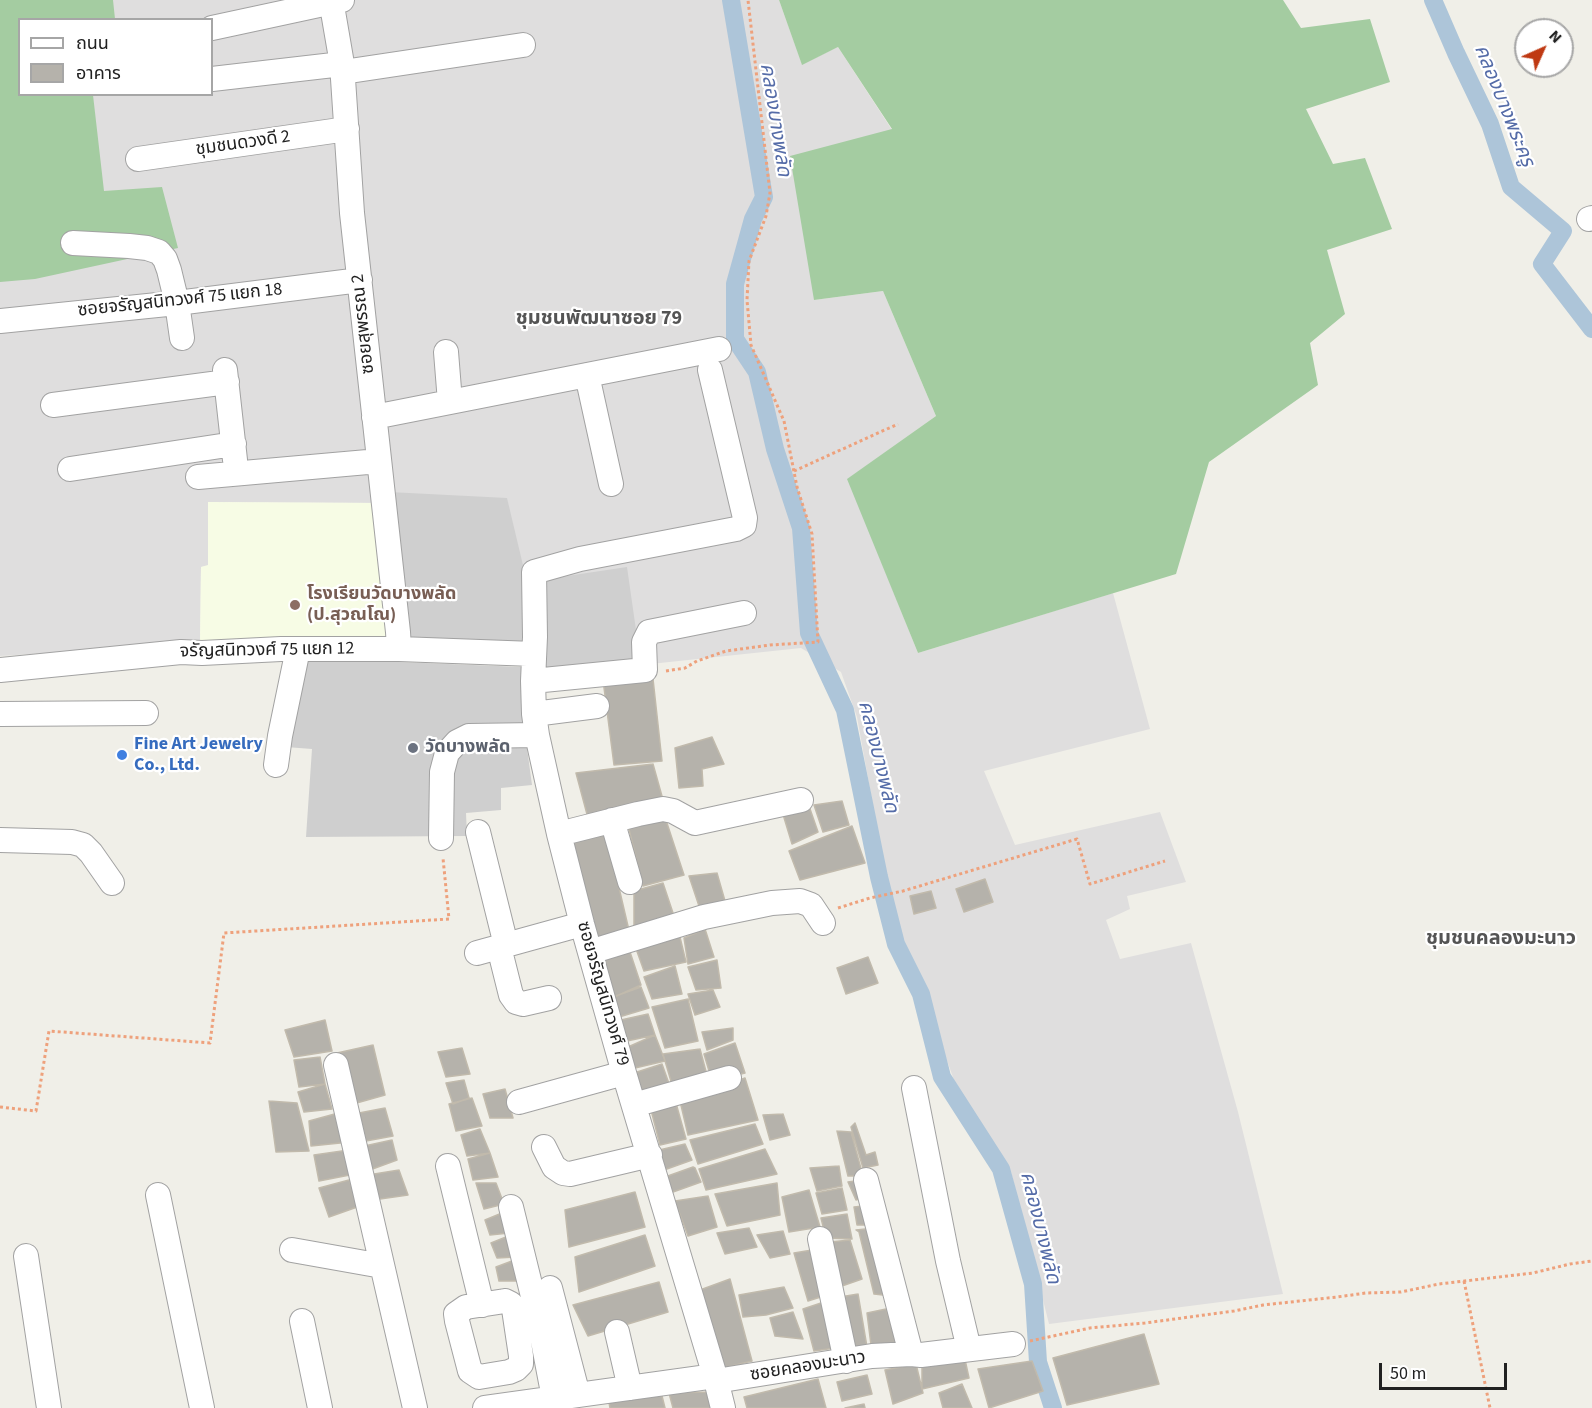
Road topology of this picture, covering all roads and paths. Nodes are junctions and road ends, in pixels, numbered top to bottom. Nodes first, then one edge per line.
1 (748, 0) edge
2 (335, 1) edge
3 (213, 28) edge
4 (523, 45) dead end
5 (342, 68) junction
6 (213, 79) edge
7 (347, 129) junction
8 (138, 159) dead end
9 (73, 243) dead end
10 (360, 280) junction
11 (177, 303) junction
12 (0, 321) edge
13 (182, 338) dead end
14 (446, 352) dead end
15 (588, 375) junction
16 (450, 402) junction
17 (52, 405) dead end
18 (374, 417) junction
19 (898, 424) dead end
20 (234, 444) junction
21 (379, 461) junction
22 (70, 469) dead end
23 (794, 471) junction
24 (237, 473) junction
25 (198, 477) dead end
26 (611, 484) dead end
27 (744, 614) dead end
28 (298, 649) junction
29 (399, 649) junction
30 (534, 654) junction
31 (0, 670) edge
32 (645, 670) junction
33 (533, 681) junction
34 (597, 706) dead end
35 (146, 713) dead end
36 (0, 714) edge
37 (536, 725) junction
38 (276, 765) dead end
39 (801, 800) dead end
40 (612, 820) junction
41 (478, 832) dead end
42 (559, 834) junction
43 (441, 838) joint
44 (0, 840) edge
45 (1165, 861) dead end
46 (630, 882) dead end
47 (112, 883) dead end
48 (820, 918) joint
49 (582, 924) junction
50 (494, 948) junction
51 (590, 952) junction
52 (549, 999) dead end
53 (336, 1065) dead end
54 (624, 1072) junction
55 (729, 1078) dead end
56 (914, 1088) dead end
57 (519, 1102) dead end
58 (634, 1105) junction
59 (0, 1107) edge
60 (544, 1147) dead end
61 (650, 1155) junction
62 (448, 1166) dead end
63 (866, 1180) dead end
64 (158, 1195) dead end
65 (511, 1207) dead end
66 (820, 1239) dead end
67 (292, 1251) dead end
68 (26, 1256) dead end
69 (1592, 1261) edge
70 (382, 1266) junction
71 (1464, 1281) junction
72 (550, 1288) dead end
73 (482, 1305) junction
74 (302, 1321) dead end
75 (617, 1332) dead end
76 (1020, 1343) joint
77 (969, 1349) junction
78 (906, 1354) junction
79 (846, 1361) junction
80 (509, 1372) junction
81 (716, 1379) junction
82 (630, 1388) junction
83 (578, 1395) junction
84 (554, 1398) junction
85 (515, 1404) junction
86 (49, 1408) edge
87 (202, 1408) edge
88 (320, 1408) edge
89 (415, 1408) edge
90 (485, 1408) edge
91 (723, 1408) edge
92 (1490, 1408) edge

1 - 23 path
2 - 3 street
2 - 5 street, ซอยสุพรรณ 2
4 - 5 street
5 - 6 street
5 - 7 street, ซอยสุพรรณ 2
7 - 8 street, ชุมชนดวงดี 2
7 - 10 street, ซอยสุพรรณ 2
9 - 11 street
10 - 11 street, ซอยจรัญสนิทวงศ์ 75 แยก 18
10 - 18 street, ซอยสุพรรณ 2
11 - 12 street, ซอยจรัญสนิทวงศ์ 75 แยก 18
11 - 13 street
14 - 16 street
15 - 16 street
15 - 26 street
15 - 30 street, ซอยจรัญสนิทวงศ์ 79
16 - 18 street
17 - 20 street
18 - 21 street, ซอยสุพรรณ 2
19 - 23 path
20 - 22 street
20 - 24 street
21 - 24 street
21 - 29 street, ซอยสุพรรณ 2
23 - 32 path
24 - 25 street
27 - 32 street
28 - 29 street, จรัญสนิทวงศ์ 75 แยก 12
28 - 31 street, จรัญสนิทวงศ์ 75 แยก 12
28 - 38 street
29 - 30 street, จรัญสนิทวงศ์ 75 แยก 12
30 - 33 street, ซอยจรัญสนิทวงศ์ 79
32 - 33 street
33 - 37 street, ซอยจรัญสนิทวงศ์ 79
34 - 37 street
35 - 36 street
37 - 42 street, ซอยจรัญสนิทวงศ์ 79
37 - 43 street
39 - 40 street
40 - 42 street
40 - 46 street
41 - 50 street
42 - 49 street, ซอยจรัญสนิทวงศ์ 79
43 - 59 path
44 - 47 street
45 - 48 path
48 - 51 street
49 - 50 street
49 - 51 street, ซอยจรัญสนิทวงศ์ 79
50 - 52 street
51 - 54 street, ซอยจรัญสนิทวงศ์ 79
53 - 70 street
54 - 57 street
54 - 58 street, ซอยจรัญสนิทวงศ์ 79
55 - 58 street
56 - 77 street
58 - 61 street, ซอยจรัญสนิทวงศ์ 79
60 - 61 street
61 - 81 street, ซอยจรัญสนิทวงศ์ 79
62 - 73 street
63 - 78 street
64 - 87 street
65 - 84 street
66 - 79 street
67 - 70 street
68 - 86 street
69 - 71 path
70 - 89 street
71 - 76 path
71 - 92 path
72 - 83 street
73 - 80 street
73 - 80 street
74 - 88 street
75 - 82 street
76 - 77 street, ซอยคลองมะนาว
77 - 78 street, ซอยคลองมะนาว
78 - 79 street, ซอยคลองมะนาว
79 - 81 street, ซอยคลองมะนาว
80 - 85 street
81 - 82 street, ซอยคลองมะนาว
81 - 91 street, ซอยจรัญสนิทวงศ์ 79
82 - 83 street, ซอยคลองมะนาว
83 - 84 street, ซอยคลองมะนาว
84 - 85 street, ซอยคลองมะนาว
85 - 90 street, ซอยคลองมะนาว

